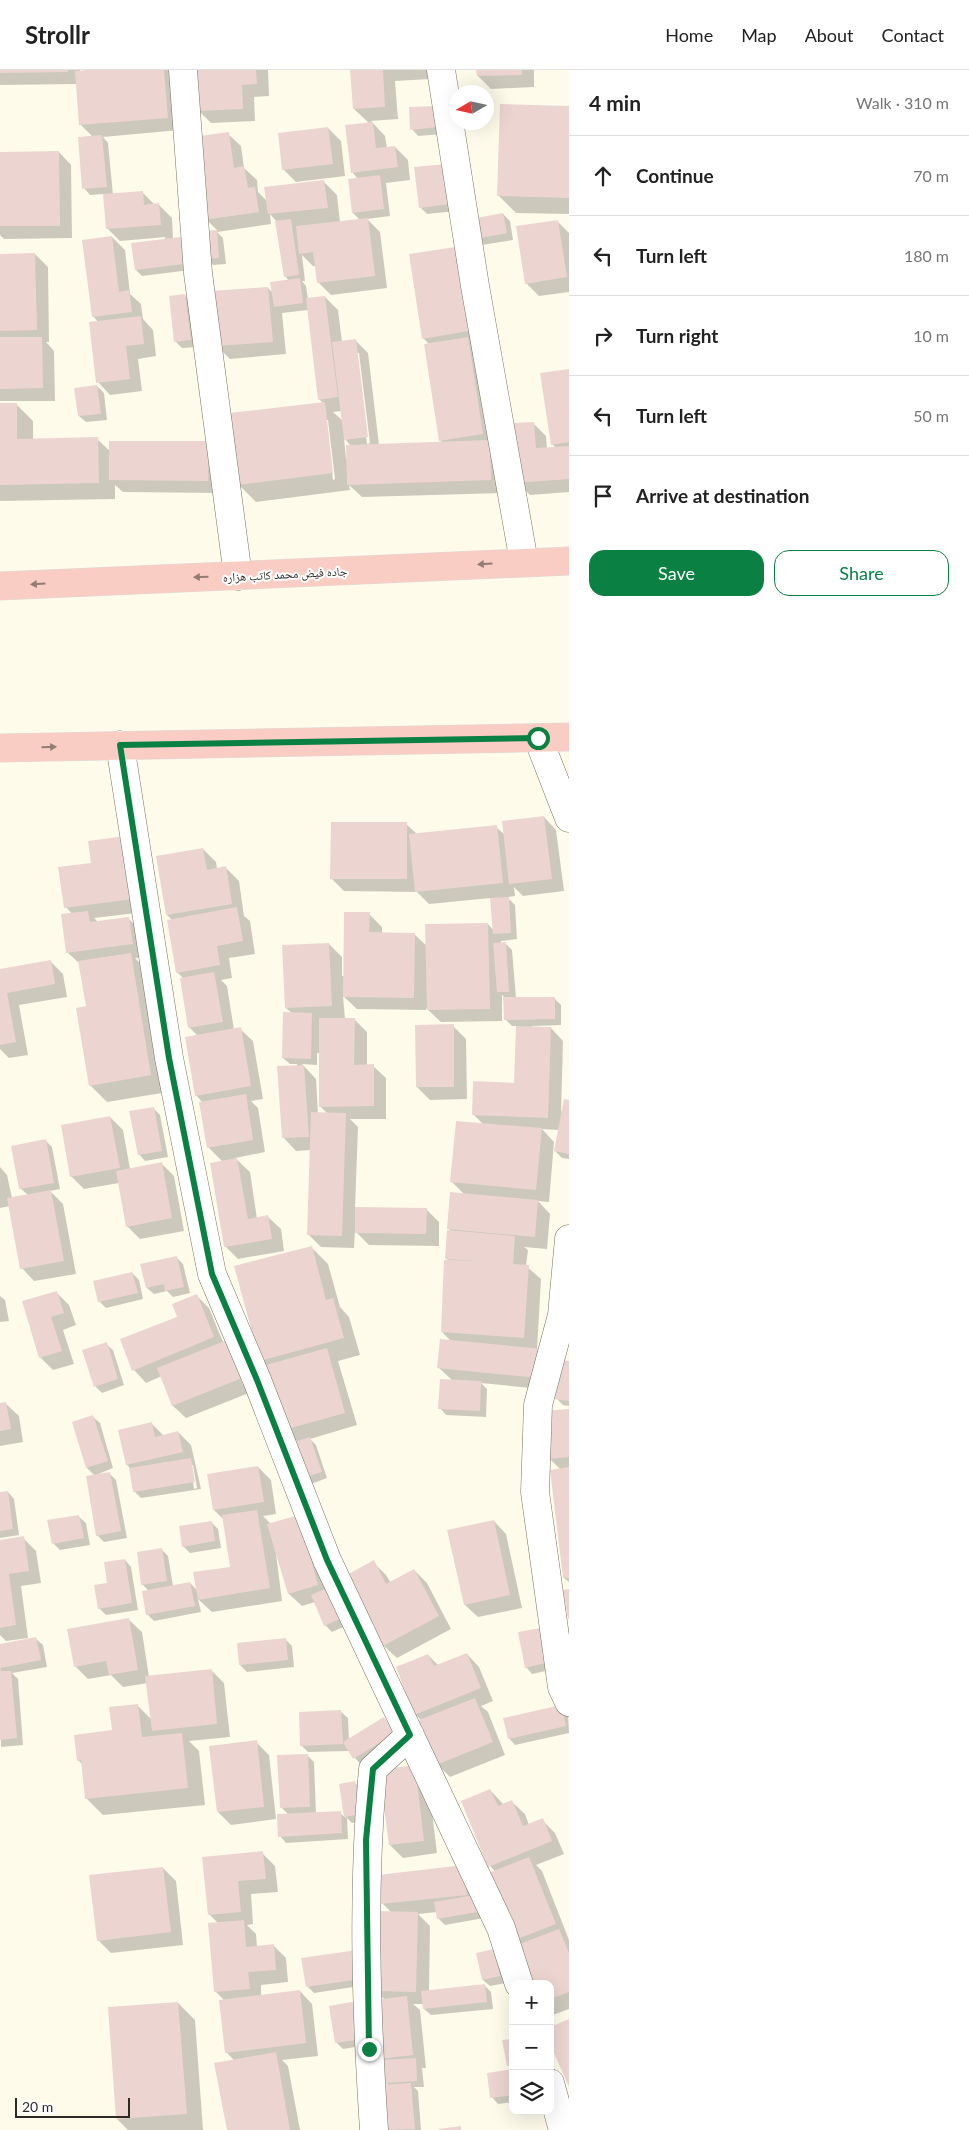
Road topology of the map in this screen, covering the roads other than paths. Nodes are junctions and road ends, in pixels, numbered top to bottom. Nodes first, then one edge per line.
1 (183, 70) edge
2 (441, 70) edge
3 (569, 561) edge
4 (524, 562) junction
5 (238, 576) junction
6 (0, 586) edge
7 (569, 737) edge
8 (538, 738) junction
9 (120, 745) junction
10 (0, 748) edge
11 (569, 818) edge
12 (569, 1239) edge
13 (569, 1702) edge
14 (410, 1735) junction
15 (518, 1980) edge
16 (554, 2097) edge
17 (374, 2130) edge
18 (563, 2130) edge

1 - 5 street
2 - 4 street
3 - 4 main road, جاده فیض محمد کاتب هزاره
4 -> 5 main road, جاده فیض محمد کاتب هزاره
5 -> 6 main road, جاده فیض محمد کاتب هزاره
7 - 8 main road
8 - 9 main road
8 - 11 street
10 -> 9 main road
9 - 14 street
12 - 13 street
14 - 15 street
14 - 17 street
16 - 18 street

